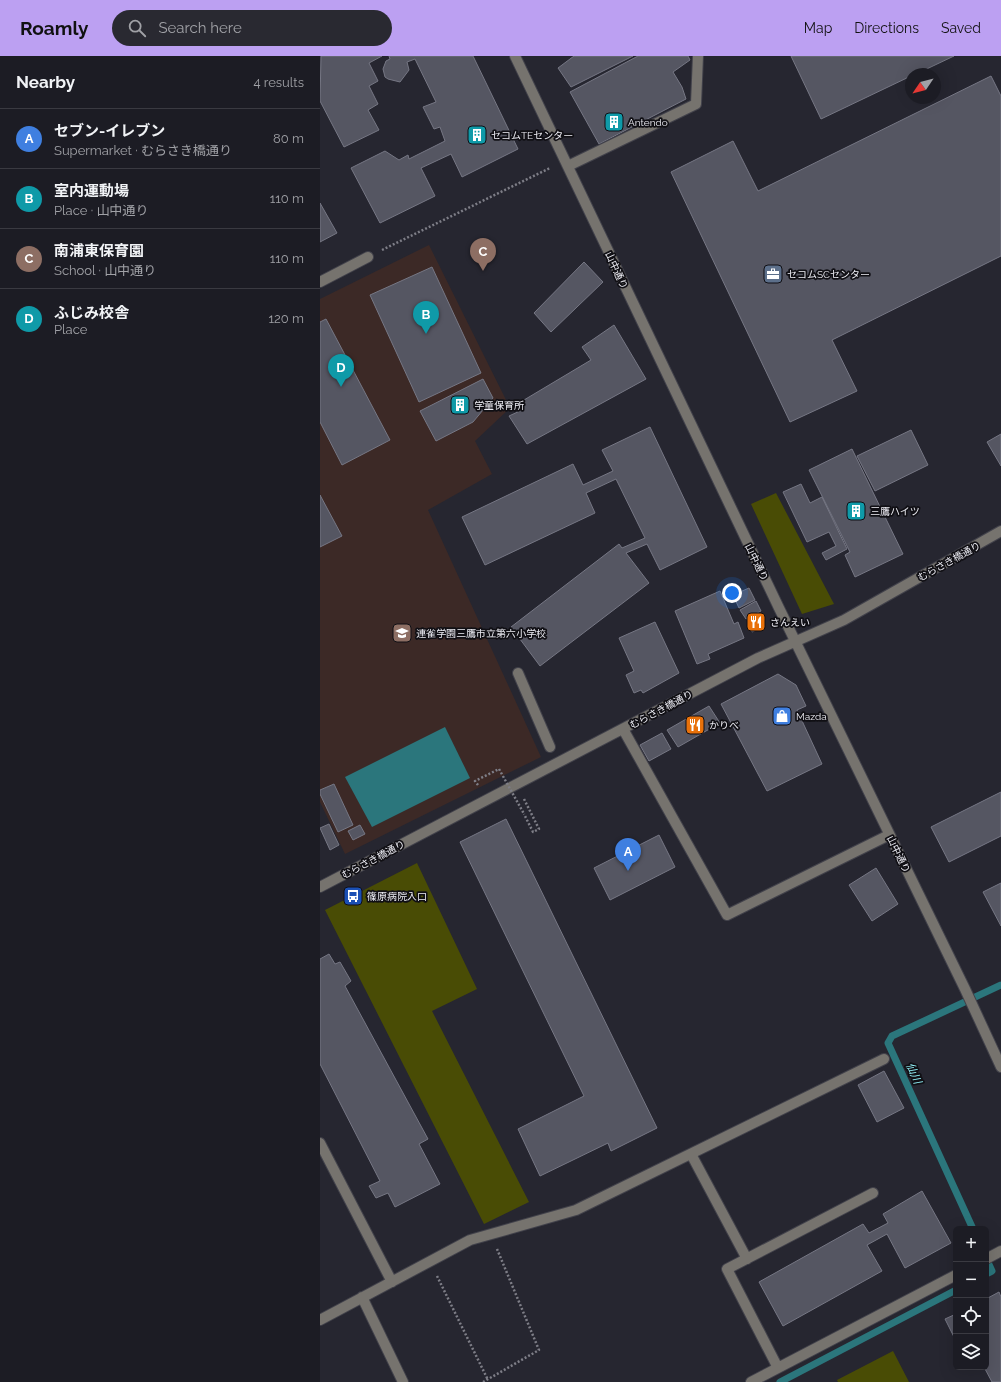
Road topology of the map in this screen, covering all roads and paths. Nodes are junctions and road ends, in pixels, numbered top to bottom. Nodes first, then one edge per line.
1 (515, 56) edge
2 (698, 56) edge
3 (567, 163) junction
4 (368, 257) joint
5 (320, 282) edge
6 (1001, 531) edge
7 (796, 641) junction
8 (518, 673) dead end
9 (623, 729) junction
10 (550, 747) dead end
11 (480, 788) dead end
12 (523, 799) dead end
13 (889, 835) junction
14 (320, 886) edge
15 (884, 1060) dead end
16 (1001, 1068) edge
17 (320, 1143) edge
18 (691, 1154) junction
19 (872, 1193) dead end
20 (491, 1235) junction
21 (1001, 1251) edge
22 (989, 1258) edge
23 (747, 1259) junction
24 (431, 1263) junction
25 (953, 1277) edge
26 (392, 1282) junction
27 (362, 1297) junction
28 (320, 1320) edge
29 (778, 1368) junction
30 (488, 1380) junction
31 (403, 1382) edge
32 (483, 1382) edge
33 (750, 1382) edge

1 - 3 street, 山中通り
2 - 3 street
3 - 4 path
3 - 7 street, 山中通り
4 - 5 street
6 - 7 street, むらさき橋通り
7 - 9 street, むらさき橋通り
7 - 13 street, 山中通り
8 - 10 street
9 - 13 street
9 - 14 street, むらさき橋通り
11 - 12 path, bridge
13 - 16 street, 山中通り
15 - 18 street
17 - 26 street
18 - 20 street
18 - 23 street
19 - 23 street
20 - 24 street
20 - 30 path
21 - 22 street
23 - 29 street
24 - 26 street
24 - 30 path
25 - 29 street
26 - 27 street
27 - 28 street
27 - 31 street
29 - 33 street
30 - 32 path

